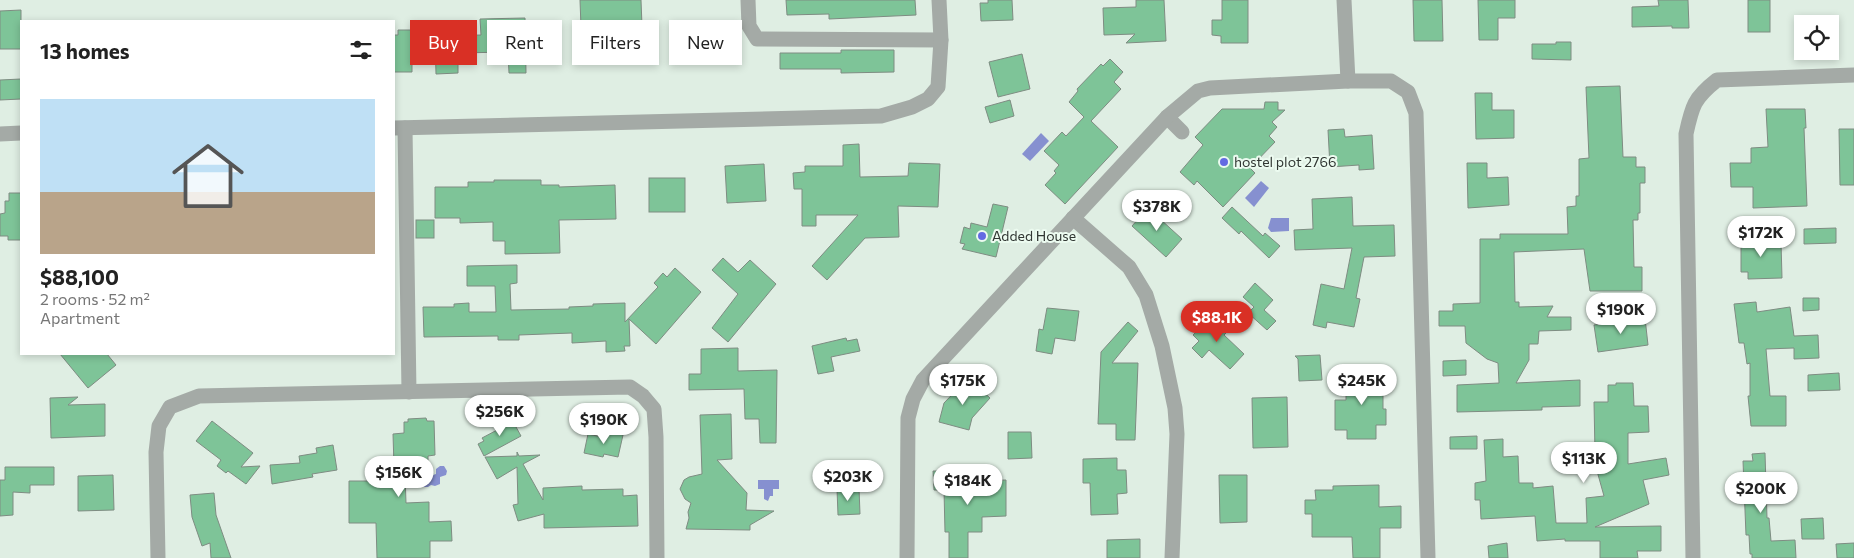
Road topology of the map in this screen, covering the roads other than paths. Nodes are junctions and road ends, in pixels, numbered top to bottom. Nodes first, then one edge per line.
1 (748, 0) edge
2 (939, 0) edge
3 (1344, 0) edge
4 (941, 40) junction
5 (1854, 75) edge
6 (1348, 81) junction
7 (1167, 116) junction
8 (400, 128) edge
9 (1182, 132) dead end
10 (20, 133) edge
11 (0, 134) edge
12 (1073, 218) junction
13 (409, 392) junction
14 (158, 558) edge
15 (657, 558) edge
16 (907, 558) edge
17 (1172, 558) edge
18 (1428, 558) edge
19 (1693, 558) edge

1 - 4 street
2 - 4 street
3 - 6 street
4 - 8 street
5 - 19 street
6 - 7 street
6 - 18 street
7 - 9 street
7 - 12 street
8 - 13 street
10 - 11 street
12 - 16 street
12 - 17 street
13 - 14 street
13 - 15 street

